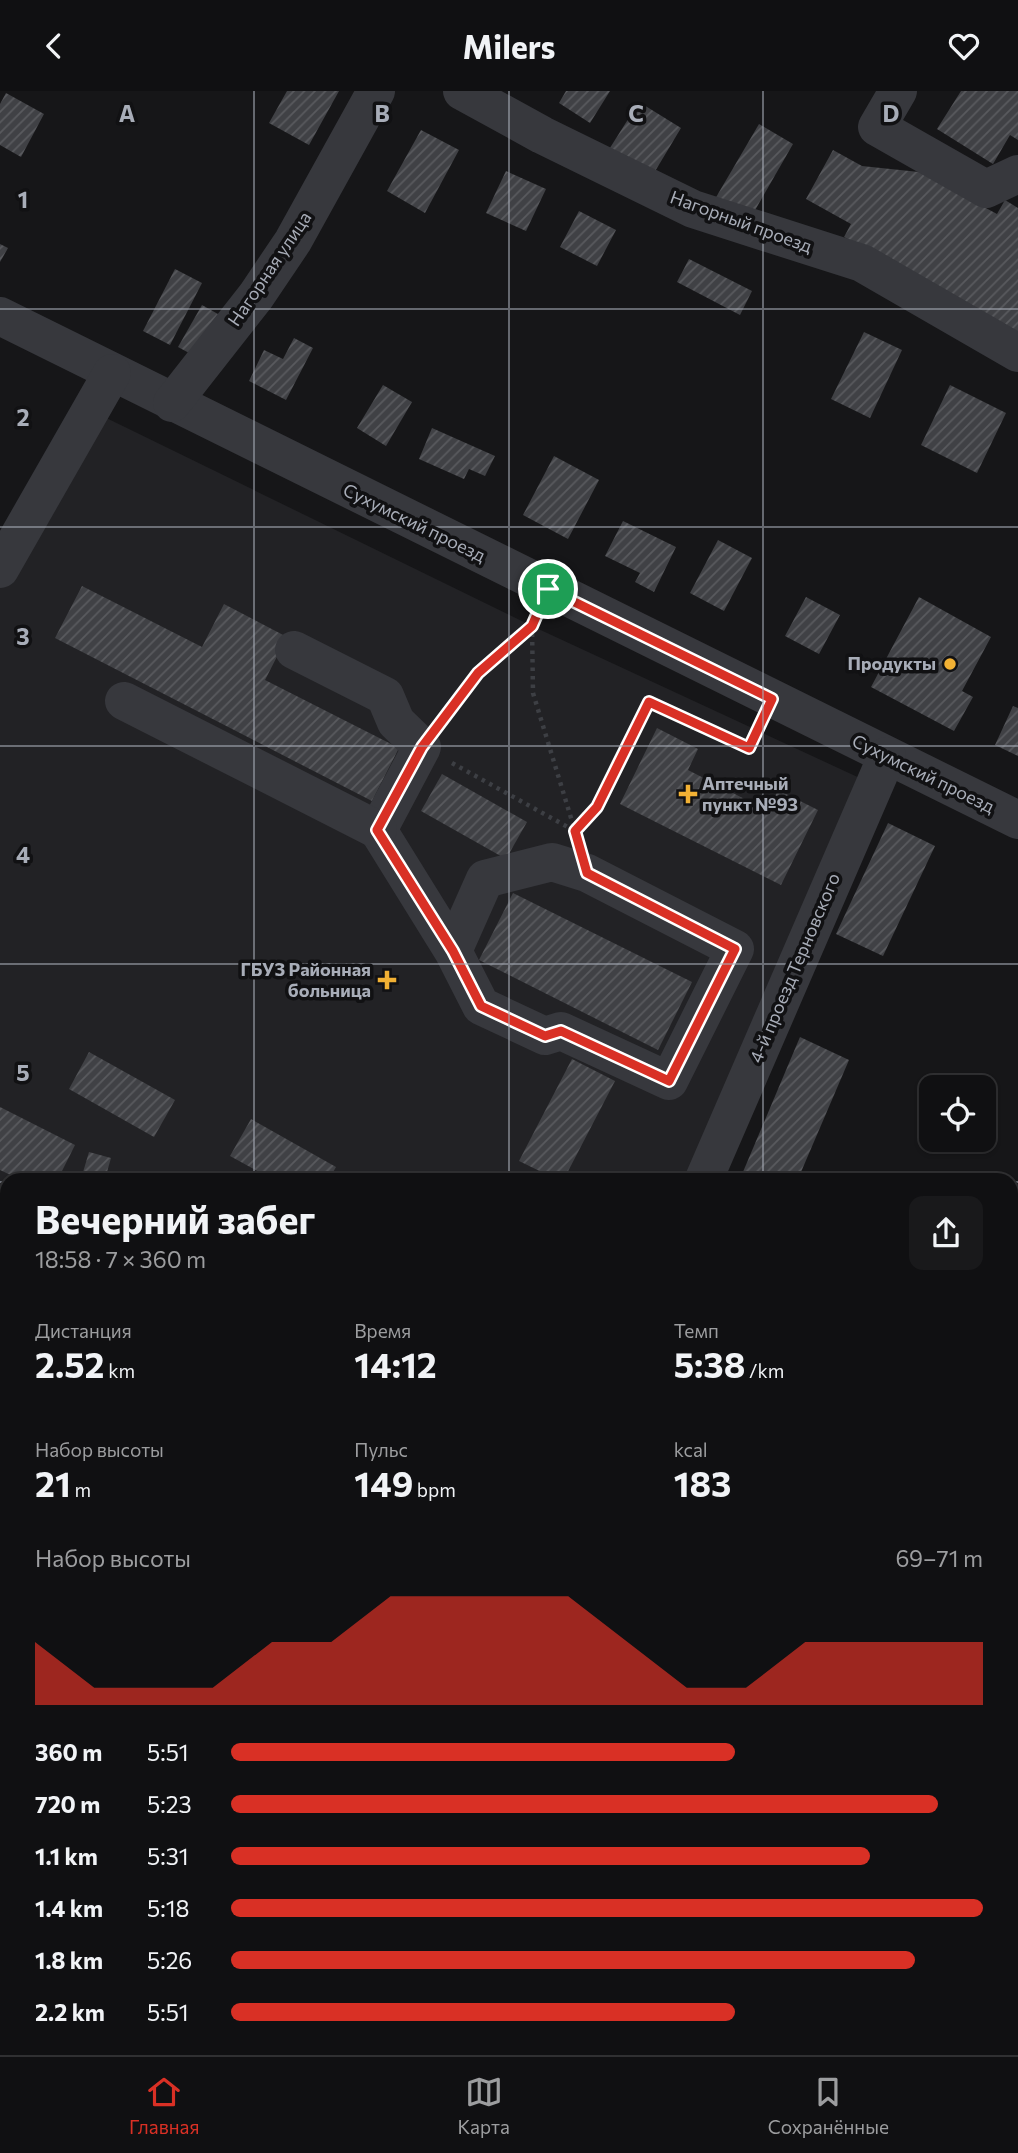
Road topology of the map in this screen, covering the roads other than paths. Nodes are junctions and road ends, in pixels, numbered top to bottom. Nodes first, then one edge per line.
1 (376, 91) edge
2 (462, 91) edge
3 (898, 91) edge
4 (1018, 174) edge
5 (0, 316) edge
6 (1018, 353) edge
7 (111, 373) junction
8 (172, 403) junction
9 (0, 569) edge
10 (294, 650) dead end
11 (124, 701) dead end
12 (887, 756) junction
13 (1018, 820) edge
14 (377, 830) junction
15 (453, 951) junction
16 (707, 1173) edge

1 - 8 street, Нагорная улица
2 - 6 street, Нагорный проезд
3 - 4 street
5 - 7 street, Сухумский проезд
7 - 8 street, Сухумский проезд
7 - 9 street
8 - 12 street, Сухумский проезд
10 - 14 street
11 - 14 street
12 - 13 street, Сухумский проезд
12 - 16 street, 4-й проезд Терновского
14 - 15 street
15 - 15 street

